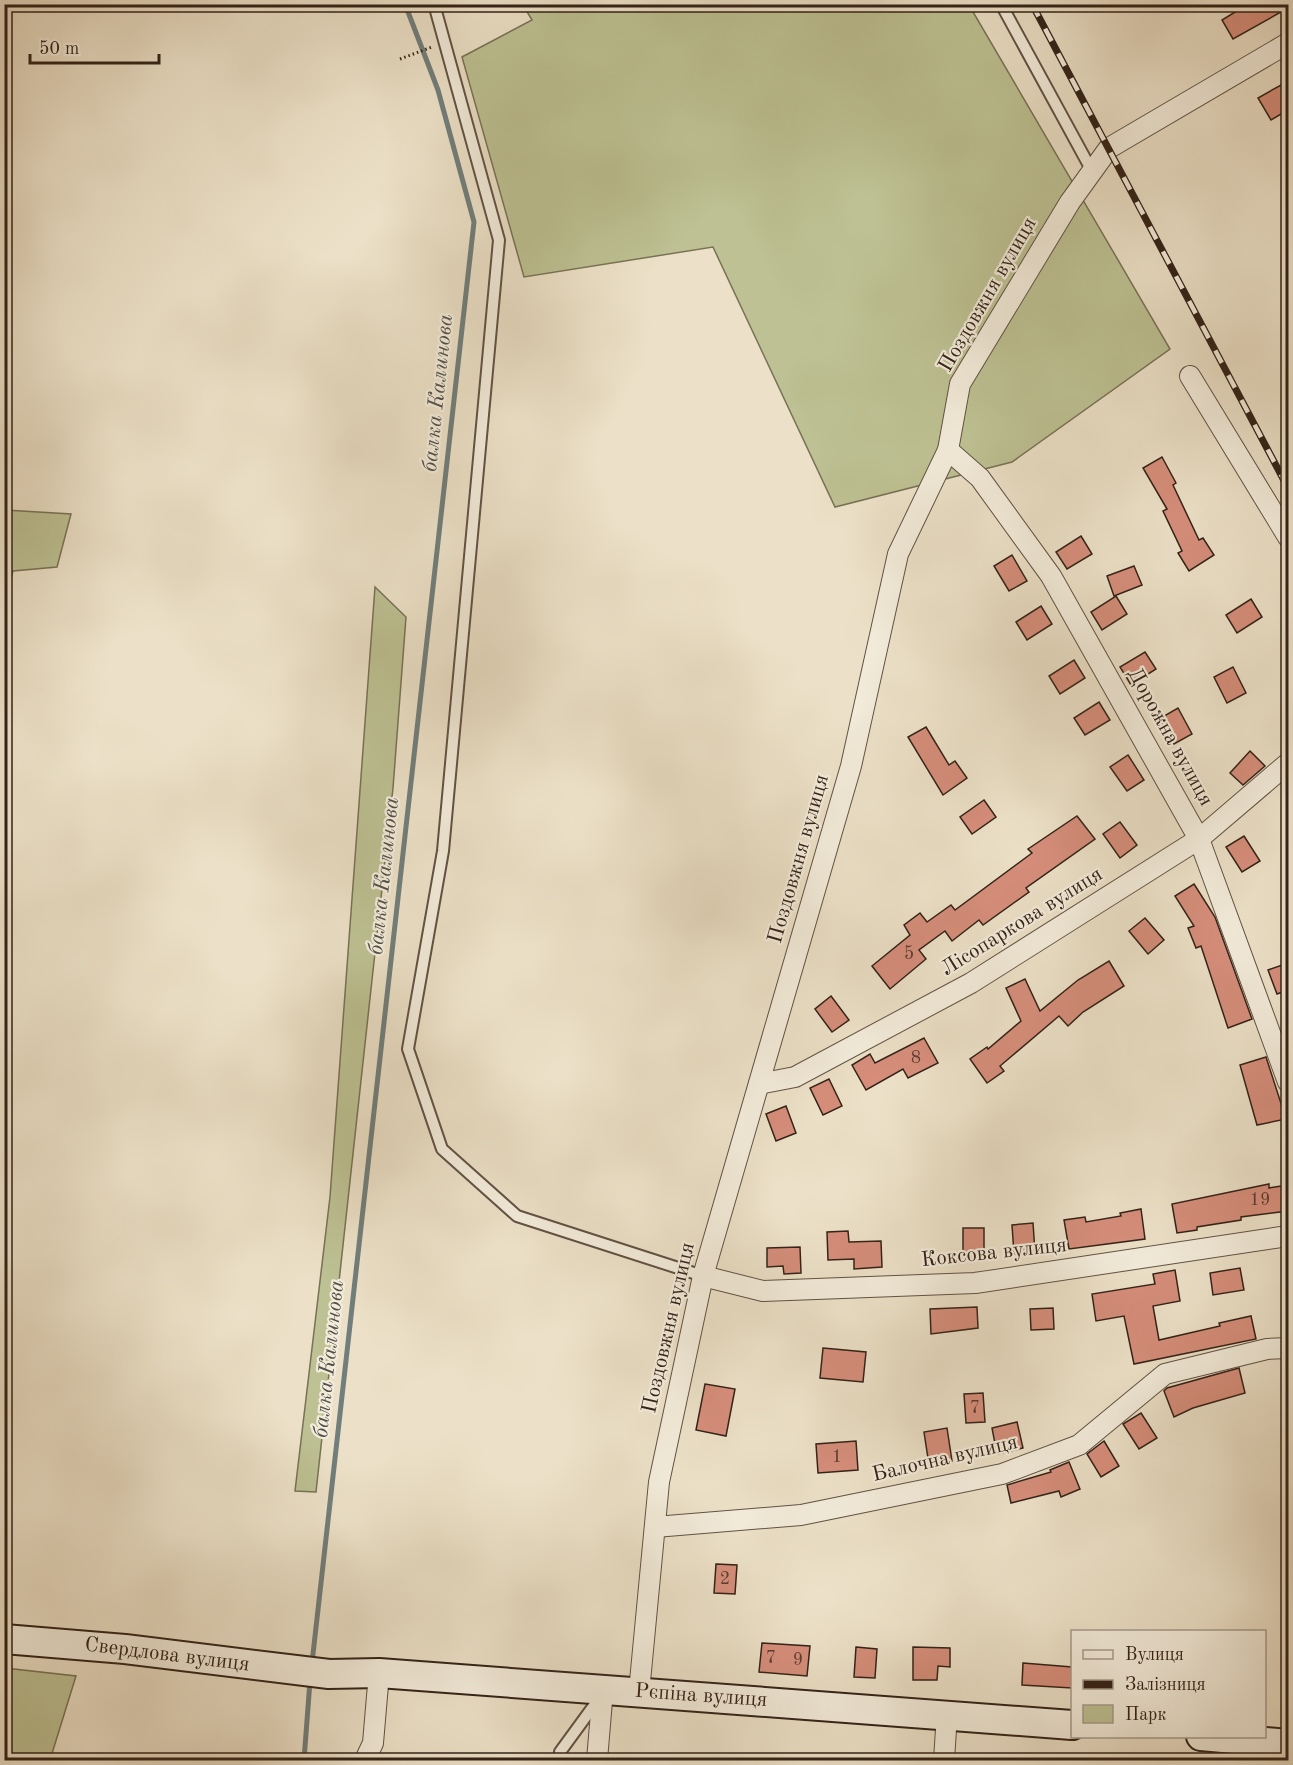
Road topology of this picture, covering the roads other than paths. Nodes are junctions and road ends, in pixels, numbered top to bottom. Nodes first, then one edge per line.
1 (434, 4) edge
2 (1001, 4) edge
3 (1288, 43) edge
4 (1092, 171) junction
5 (1190, 376) dead end
6 (948, 450) junction
7 (1288, 537) edge
8 (1288, 763) edge
9 (1199, 839) junction
10 (1288, 1082) edge
11 (759, 1084) junction
12 (1288, 1236) edge
13 (703, 1276) junction
14 (1288, 1348) edge
15 (655, 1527) junction
16 (4, 1639) edge
17 (379, 1673) junction
18 (329, 1674) joint
19 (603, 1689) junction
20 (639, 1692) junction
21 (947, 1714) junction
22 (1071, 1725) edge
23 (1207, 1738) edge
24 (1277, 1749) edge
25 (365, 1761) edge
26 (558, 1761) edge
27 (597, 1761) edge
28 (944, 1761) edge

1 - 13 lane
2 - 4 lane
3 - 4 street, Поздовжня вулиця
4 - 6 street, Поздовжня вулиця
5 - 7 street
6 - 9 street, Дорожна вулиця
6 - 11 street, Поздовжня вулиця
8 - 9 street, Лісопаркова вулиця
9 - 10 street, Дорожна вулиця
9 - 11 street, Лісопаркова вулиця
11 - 13 street, Поздовжня вулиця
12 - 13 street, Коксова вулиця
13 - 15 street, Поздовжня вулиця
14 - 15 street, Балочна вулиця
15 - 20 street, Поздовжня вулиця
16 - 18 street, Свердлова вулиця
17 - 18 street, Рєпіна вулиця
17 - 19 street, Рєпіна вулиця
17 - 25 street
19 - 20 street, Рєпіна вулиця
19 - 26 lane
19 - 27 street
20 - 21 street, Рєпіна вулиця
21 - 22 street, Рєпіна вулиця
21 - 28 street
23 - 24 street

